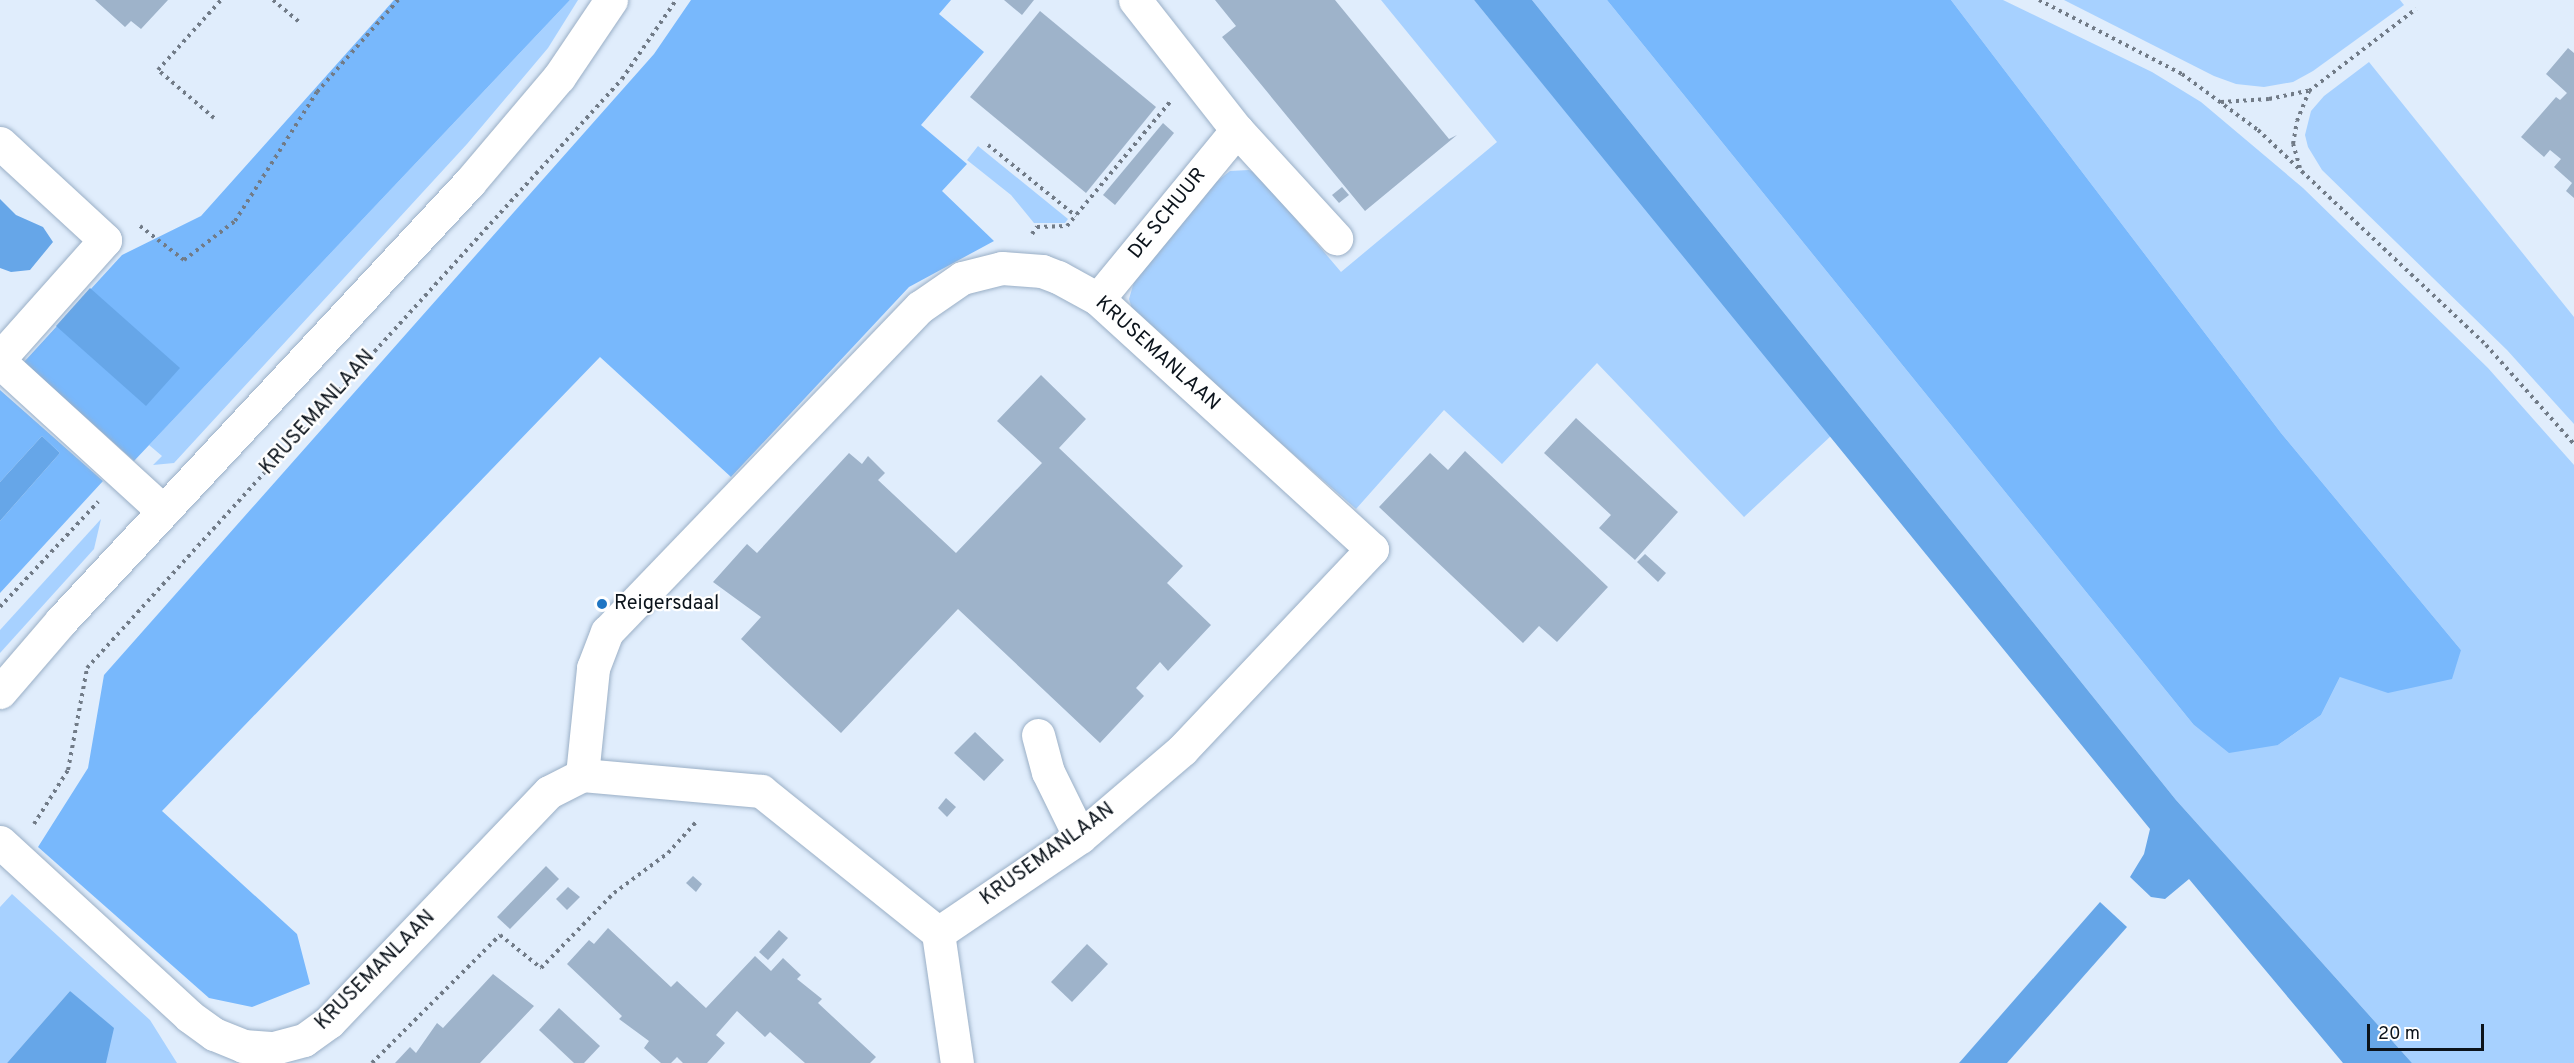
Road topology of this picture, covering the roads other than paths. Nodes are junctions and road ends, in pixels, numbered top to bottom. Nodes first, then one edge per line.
1 (611, 0) edge
2 (1135, 0) edge
3 (1237, 130) junction
4 (0, 143) edge
5 (1336, 238) dead end
6 (1098, 299) junction
7 (3, 356) edge
8 (163, 511) junction
9 (0, 692) edge
10 (1038, 735) dead end
11 (582, 775) junction
12 (1080, 837) junction
13 (5, 847) edge
14 (938, 933) junction
15 (950, 1062) edge

1 - 8 main road
2 - 3 main road
3 - 5 main road
3 - 6 main road, DE SCHUUR
4 - 7 main road
6 - 11 main road, KRUSEMANLAAN
6 - 12 main road, KRUSEMANLAAN
7 - 8 main road
8 - 9 main road
10 - 12 main road
11 - 13 main road, KRUSEMANLAAN
11 - 14 main road
12 - 14 main road, KRUSEMANLAAN
14 - 15 main road

